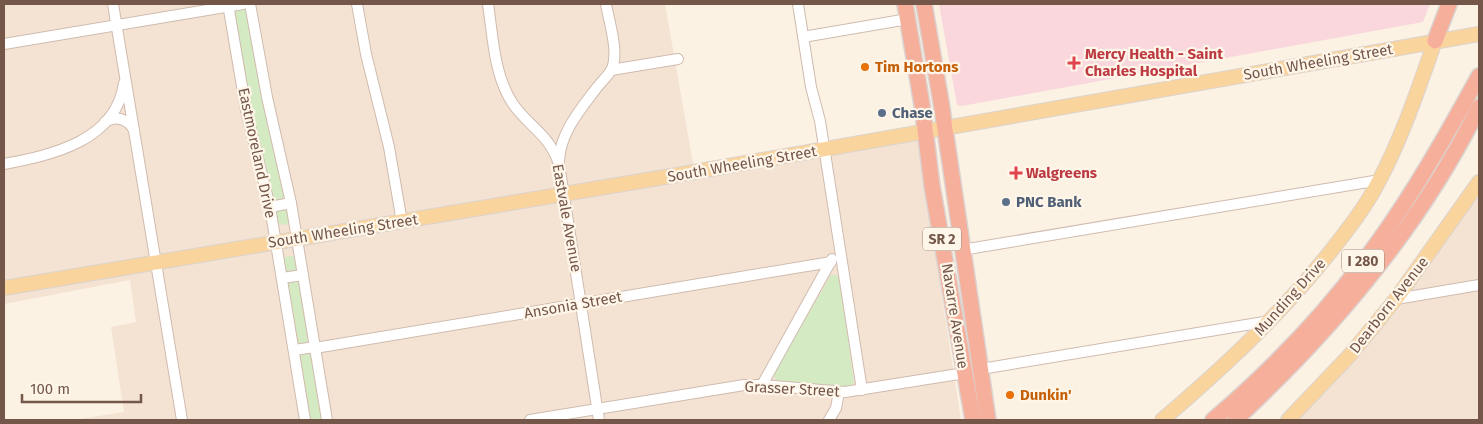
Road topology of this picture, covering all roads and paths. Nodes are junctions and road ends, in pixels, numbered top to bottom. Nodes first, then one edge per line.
1 (113, 4) edge
2 (243, 4) edge
3 (250, 4) edge
4 (357, 4) edge
5 (488, 4) edge
6 (606, 4) edge
7 (798, 4) edge
8 (905, 4) edge
9 (1448, 4) edge
10 (229, 5) edge
11 (924, 6) edge
12 (908, 19) junction
13 (117, 25) junction
14 (1479, 34) edge
15 (803, 36) junction
16 (1436, 41) junction
17 (4, 44) edge
18 (678, 59) dead end
19 (611, 70) junction
20 (125, 74) junction
21 (1479, 76) edge
22 (1479, 107) edge
23 (104, 123) junction
24 (944, 128) junction
25 (135, 132) junction
26 (925, 132) junction
27 (825, 149) junction
28 (4, 164) edge
29 (559, 164) junction
30 (1380, 180) junction
31 (1479, 182) edge
32 (564, 194) junction
33 (292, 203) junction
34 (270, 207) junction
35 (402, 222) junction
36 (298, 238) junction
37 (276, 242) junction
38 (840, 246) junction
39 (962, 250) junction
40 (831, 262) junction
41 (156, 263) junction
42 (303, 275) junction
43 (282, 278) junction
44 (1479, 286) edge
45 (4, 288) edge
46 (1396, 299) junction
47 (581, 303) junction
48 (1271, 321) junction
49 (315, 348) junction
50 (294, 350) junction
51 (980, 370) junction
52 (965, 374) junction
53 (762, 385) junction
54 (862, 390) junction
55 (839, 392) junction
56 (969, 402) junction
57 (598, 415) edge
58 (832, 419) edge
59 (182, 420) edge
60 (305, 420) edge
61 (327, 420) edge
62 (530, 420) edge
63 (973, 420) edge
64 (977, 420) edge
65 (988, 420) edge
66 (1162, 420) edge
67 (1213, 420) edge
68 (1235, 420) edge
69 (1288, 420) edge

1 - 13 street
2 - 10 street
3 - 33 street, Eastmoreland Drive
4 - 35 street
5 - 29 street, Eastvale Avenue
6 - 19 street
7 - 15 street
8 - 12 highway, Navarre Avenue / SR 2
9 - 16 highway
10 - 13 street
10 - 34 street, Eastmoreland Drive
11 - 24 highway, Navarre Avenue / SR 2
12 - 15 street
12 - 26 highway, Navarre Avenue / SR 2
13 - 17 street
13 - 20 street
14 - 16 main road, South Wheeling Street
15 - 27 street
16 - 24 main road, South Wheeling Street
16 - 30 main road, Munding Drive
18 - 19 street
19 - 29 street
20 - 23 street
20 - 25 street
21 - 67 highway, I 280
22 - 68 highway, I 280
23 - 25 street
23 - 28 street
24 - 26 main road, South Wheeling Street
24 - 39 highway, Navarre Avenue / SR 2
25 - 41 street
26 - 27 main road, South Wheeling Street
26 - 52 highway, Navarre Avenue / SR 2
27 - 32 main road, South Wheeling Street
27 - 38 street
29 - 32 street, Eastvale Avenue
30 - 39 street
30 - 48 main road, Munding Drive
31 - 46 main road, Dearborn Avenue
32 - 35 main road, South Wheeling Street
32 - 47 street, Eastvale Avenue
33 - 34 street
33 - 36 street, Eastmoreland Drive
34 - 37 street, Eastmoreland Drive
35 - 36 main road, South Wheeling Street
36 - 37 main road, South Wheeling Street
36 - 42 street, Eastmoreland Drive
37 - 41 main road, South Wheeling Street
37 - 43 street, Eastmoreland Drive
38 - 40 street
38 - 54 street
39 - 51 highway, Navarre Avenue / SR 2
40 - 47 street, Ansonia Street
40 - 53 street
41 - 45 main road, South Wheeling Street
41 - 59 street
42 - 43 street
42 - 49 street, Eastmoreland Drive
43 - 50 street, Eastmoreland Drive
44 - 46 street
46 - 69 main road, Dearborn Avenue
47 - 49 street, Ansonia Street
47 - 57 street, Eastvale Avenue
48 - 51 street
48 - 66 main road, Munding Drive
49 - 50 street, Ansonia Street
49 - 61 street, Eastmoreland Drive
50 - 60 street, Eastmoreland Drive
51 - 65 highway, Navarre Avenue / SR 2
52 - 54 street, Grasser Street
52 - 56 highway, Navarre Avenue / SR 2
52 - 65 highway
53 - 55 street, Grasser Street
53 - 57 street, Grasser Street
54 - 55 street, Grasser Street
55 - 58 street
56 - 63 highway, Navarre Avenue / SR 2
56 - 64 highway
57 - 62 street, Grasser Street

